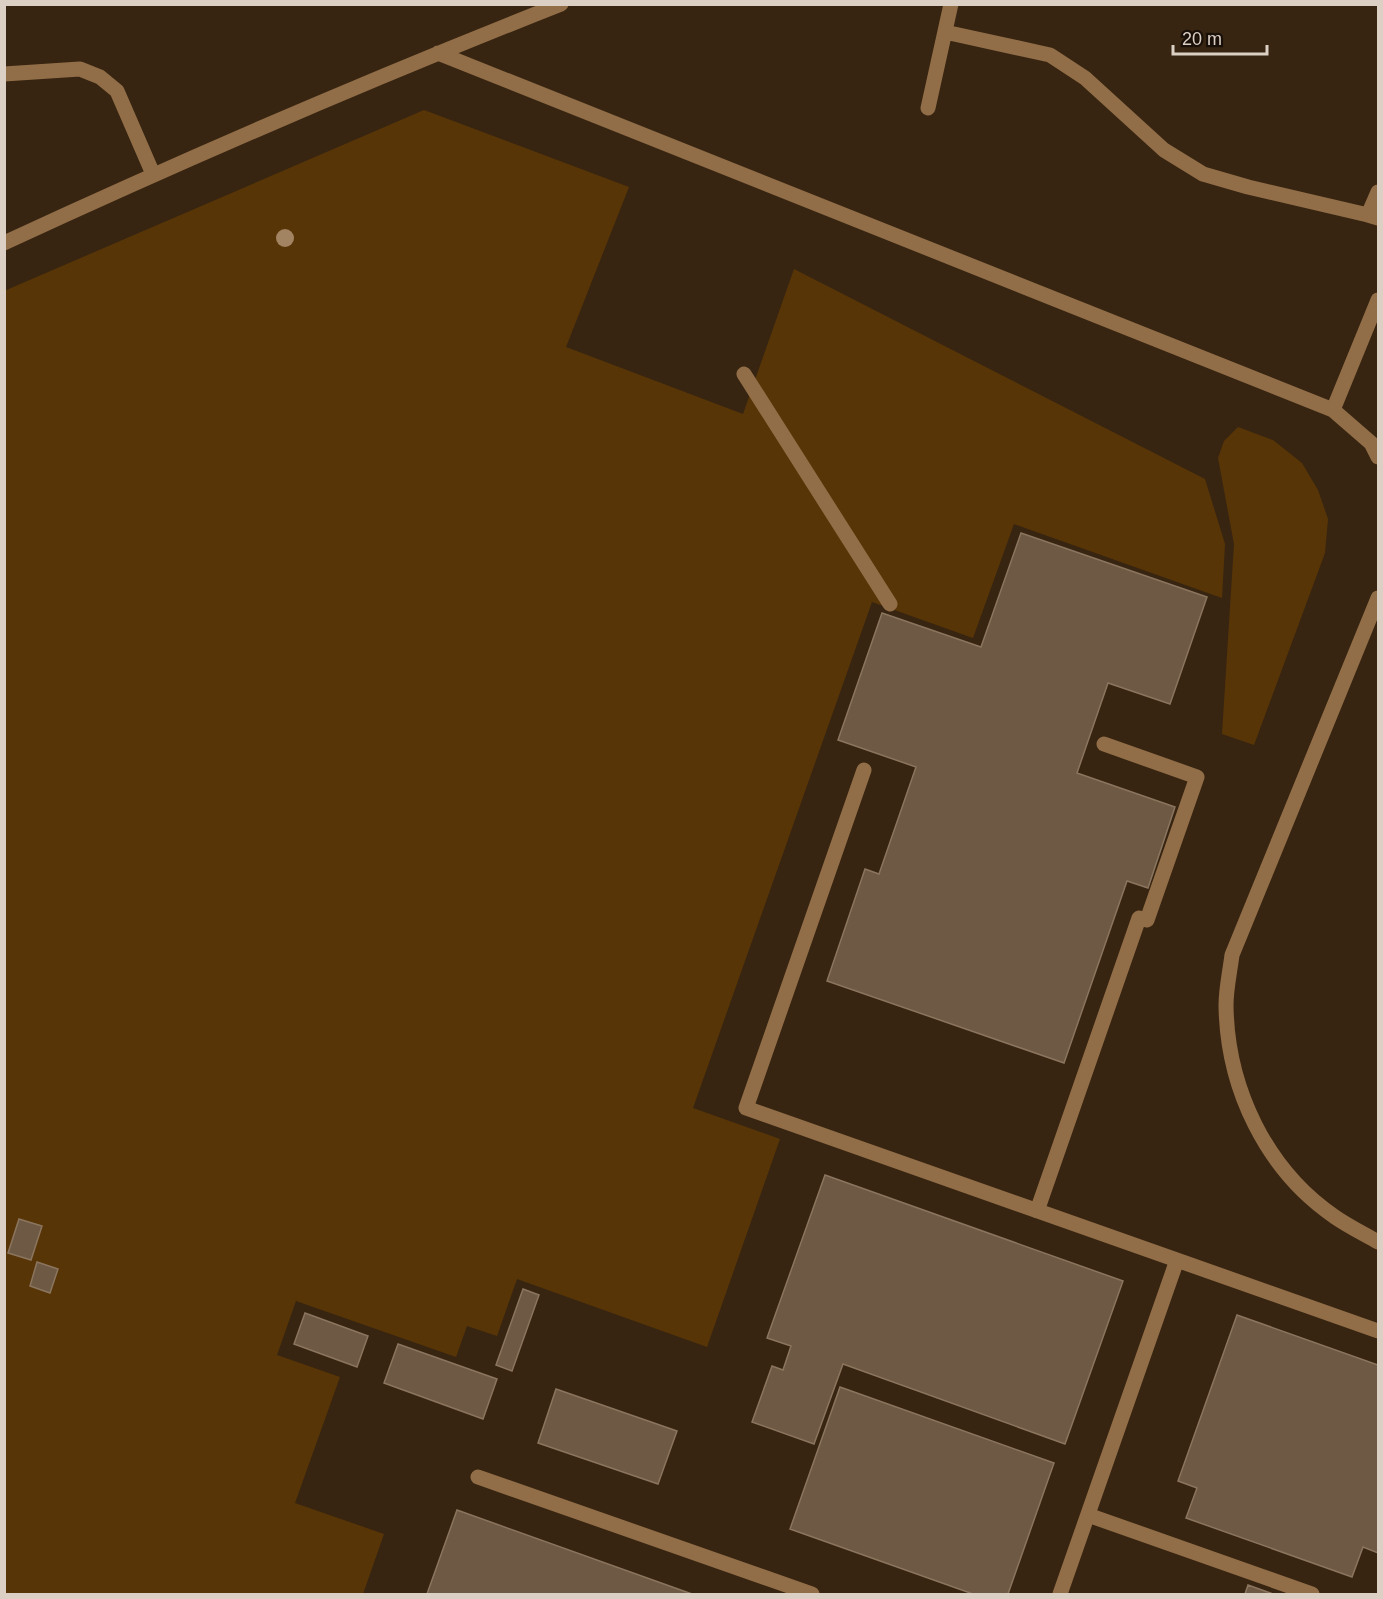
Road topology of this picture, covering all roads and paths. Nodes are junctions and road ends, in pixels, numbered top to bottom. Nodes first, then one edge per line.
1 (561, 4) edge
2 (951, 4) edge
3 (945, 32) junction
4 (438, 53) junction
5 (4, 74) edge
6 (928, 108) dead end
7 (153, 174) junction
8 (1378, 192) edge
9 (1373, 216) edge
10 (4, 243) edge
11 (1378, 300) edge
12 (744, 374) dead end
13 (1333, 411) junction
14 (1378, 457) edge
15 (1378, 597) edge
16 (890, 604) dead end
17 (1104, 744) dead end
18 (864, 770) dead end
19 (1037, 1211) junction
20 (1378, 1242) edge
21 (1177, 1260) junction
22 (1378, 1331) edge
23 (478, 1477) dead end
24 (1088, 1515) junction
25 (812, 1594) edge
26 (1060, 1594) edge
27 (1312, 1594) edge

1 - 4 street
2 - 3 street
3 - 6 street
3 - 9 street
4 - 7 street
4 - 13 street
5 - 7 street
7 - 10 street
8 - 9 street
11 - 13 street
12 - 16 street
13 - 14 street
15 - 20 street
17 - 19 street
18 - 19 street
19 - 21 street
21 - 22 street
21 - 24 street
23 - 25 street
24 - 26 street
24 - 27 street

